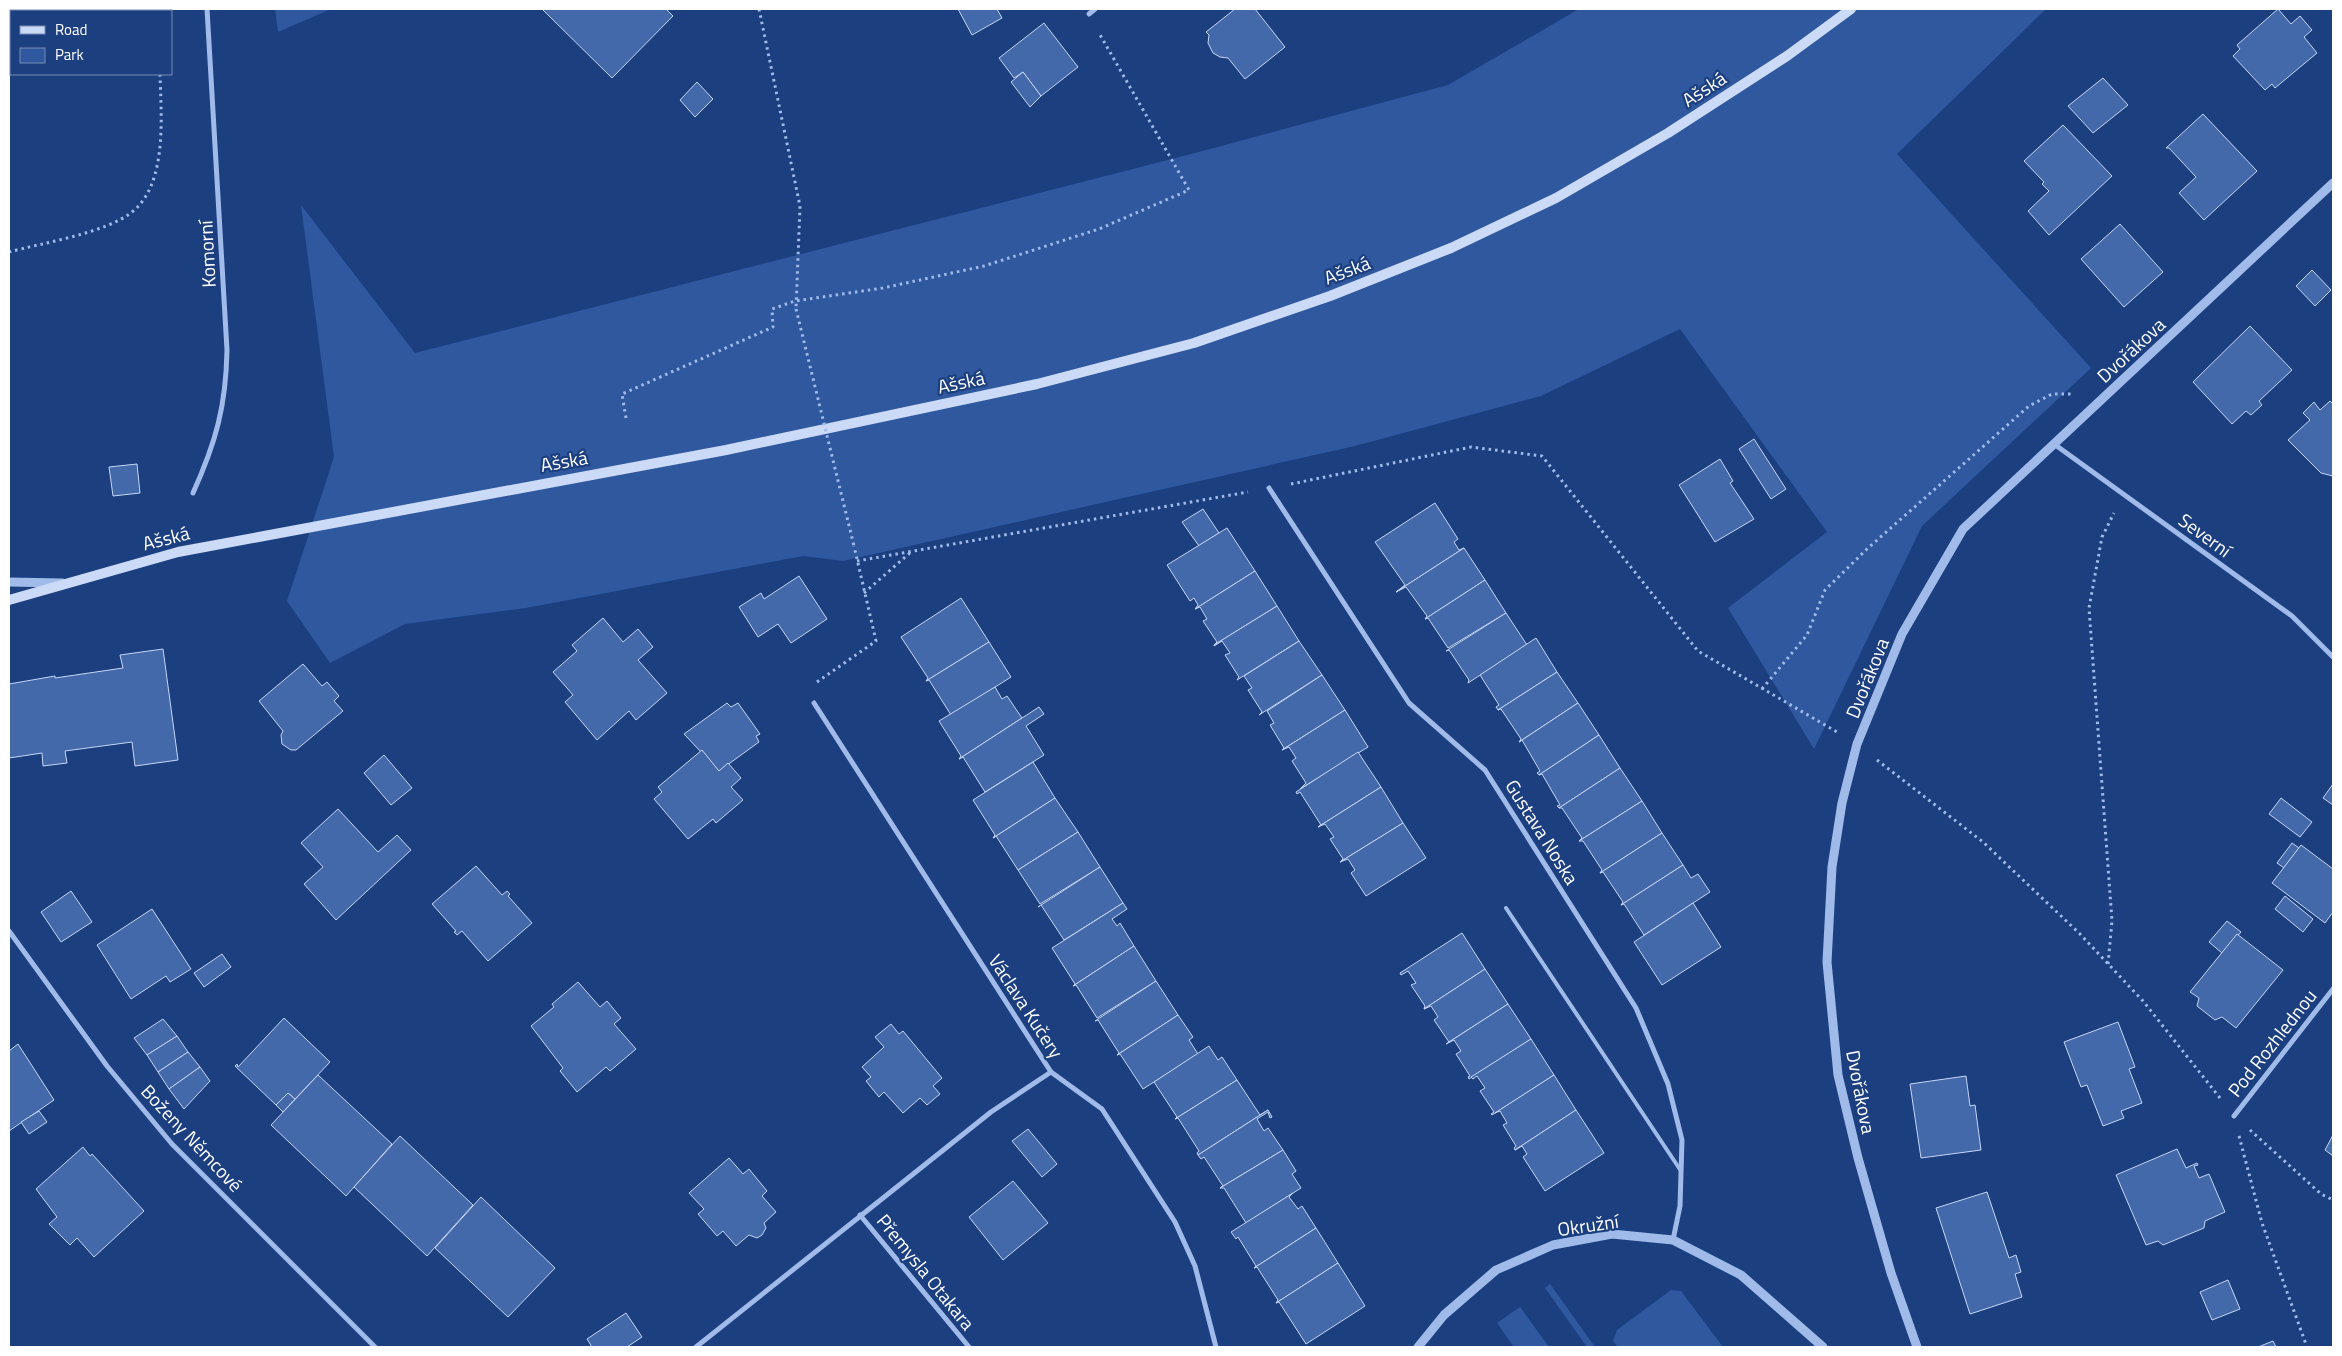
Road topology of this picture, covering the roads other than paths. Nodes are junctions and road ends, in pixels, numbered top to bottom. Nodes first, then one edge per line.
1 (207, 9) edge
2 (1095, 9) edge
3 (1851, 9) edge
4 (1089, 14) road end
5 (2333, 183) edge
6 (2054, 444) junction
7 (1269, 488) road end
8 (193, 492) dead end
9 (9, 582) edge
10 (65, 583) junction
11 (9, 600) edge
12 (2333, 657) edge
13 (814, 703) road end
14 (1506, 908) dead end
15 (9, 931) edge
16 (2333, 989) edge
17 (1051, 1072) junction
18 (2234, 1116) road end
19 (1681, 1171) junction
20 (860, 1215) junction
21 (1673, 1240) junction
22 (375, 1347) edge
23 (696, 1347) edge
24 (969, 1347) edge
25 (1216, 1347) edge
26 (1418, 1347) edge
27 (1823, 1347) edge
28 (1916, 1347) edge

1 - 8 street, Komorní
2 - 4 street
3 - 10 main road, Ašská
5 - 6 street, Dvořákova
6 - 12 street, Severní
6 - 28 street, Dvořákova
7 - 19 street, Gustava Noska
9 - 10 street
10 - 11 main road, Ašská
13 - 17 street, Václava Kučery
14 - 19 lane
15 - 22 street, Boženy Němcové
16 - 18 street, Pod Rozhlednou
17 - 20 street
17 - 25 street, Václava Kučery
19 - 21 street, Gustava Noska
20 - 23 street
20 - 24 street, Přemysla Otakara
21 - 26 street, Okružní
21 - 27 street, Okružní

